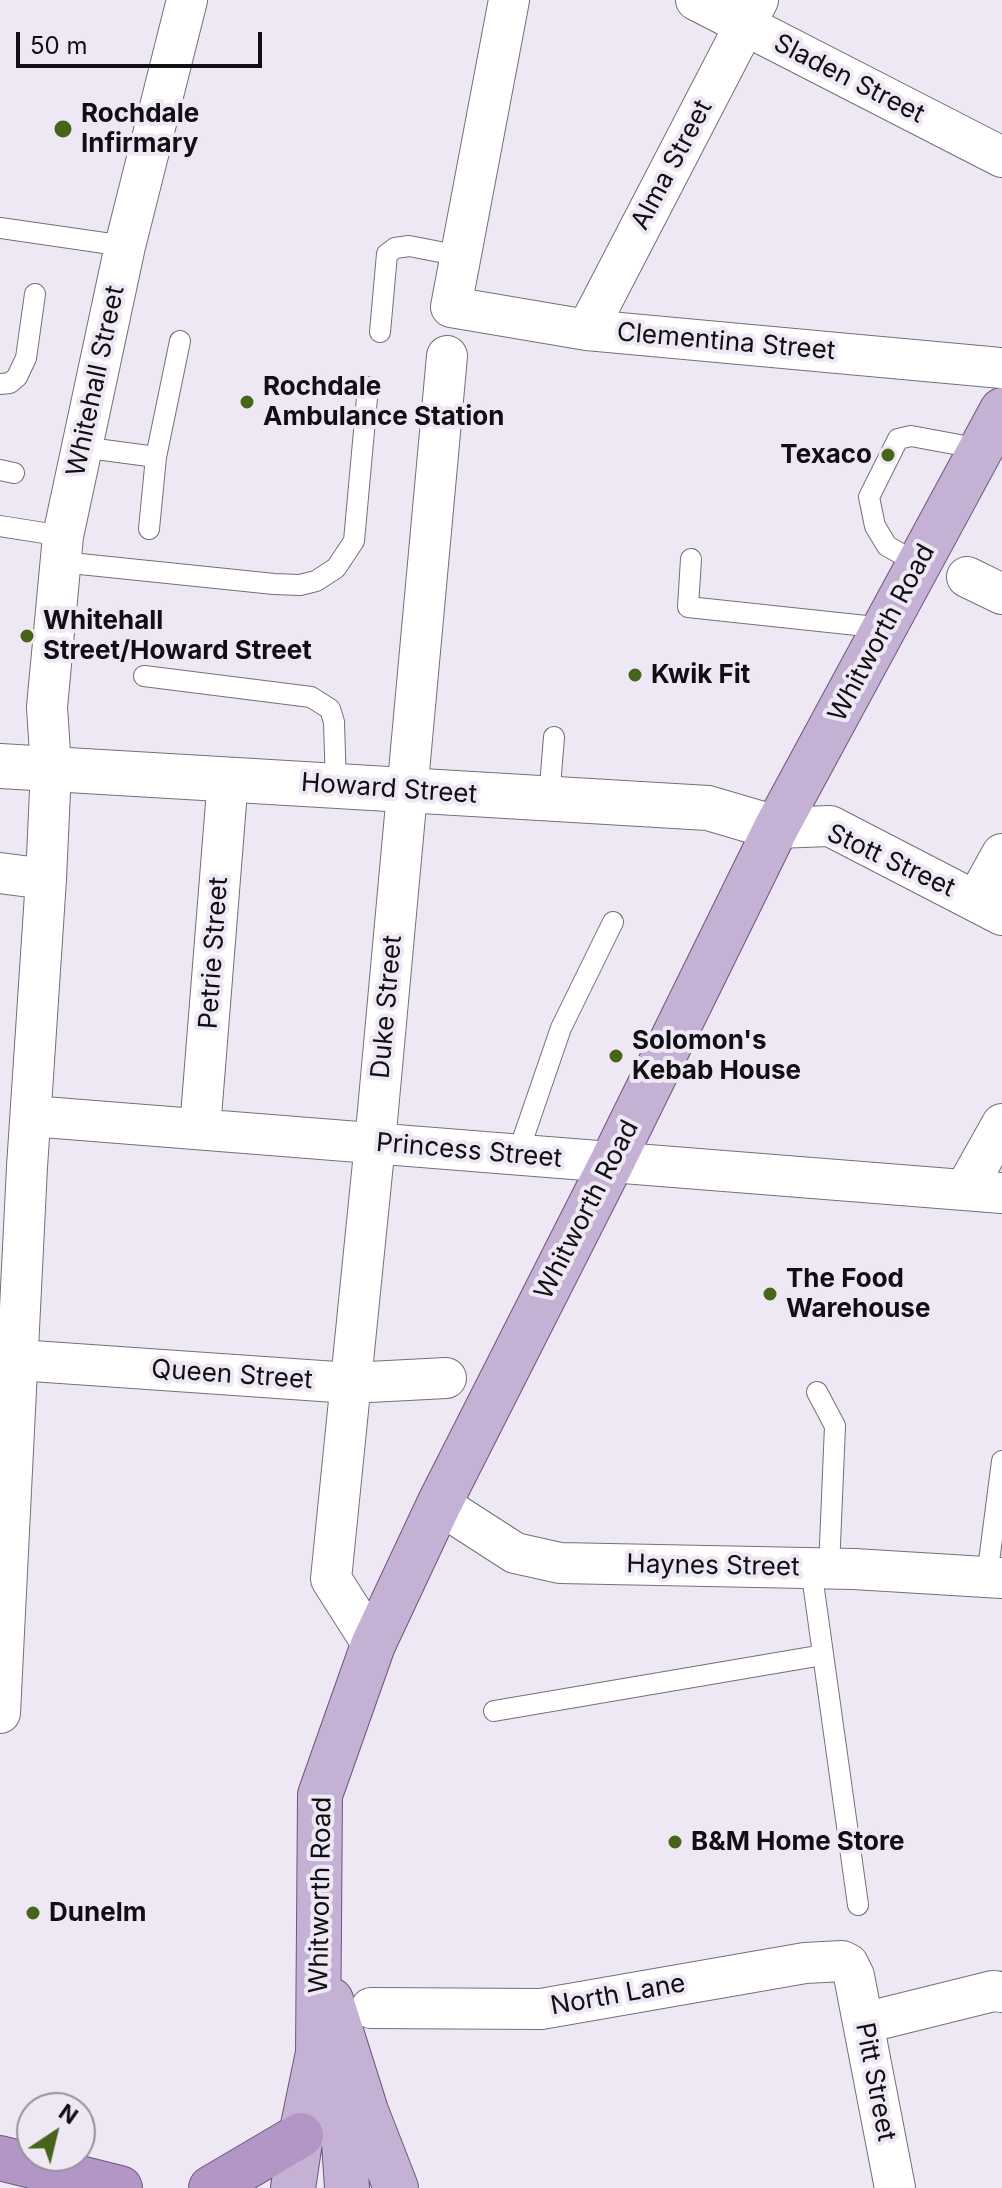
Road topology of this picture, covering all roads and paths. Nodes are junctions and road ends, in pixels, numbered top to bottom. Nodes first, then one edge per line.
1 (187, 0) edge
2 (509, 0) edge
3 (696, 0) edge
4 (752, 12) edge
5 (1002, 157) edge
6 (0, 228) edge
7 (125, 246) junction
8 (461, 256) junction
9 (35, 294) dead end
10 (587, 330) junction
11 (380, 332) dead end
12 (180, 341) dead end
13 (447, 356) dead end
14 (1002, 368) edge
15 (0, 384) edge
16 (368, 387) dead end
17 (1002, 410) edge
18 (81, 447) junction
19 (981, 449) junction
20 (156, 457) junction
21 (0, 526) edge
22 (149, 529) dead end
23 (62, 549) junction
24 (691, 559) dead end
25 (919, 564) junction
26 (967, 577) dead end
27 (1002, 594) edge
28 (885, 628) junction
29 (144, 676) dead end
30 (554, 737) dead end
31 (0, 766) edge
32 (51, 769) junction
33 (228, 778) junction
34 (336, 786) junction
35 (406, 791) junction
36 (549, 799) junction
37 (776, 828) junction
38 (1002, 854) edge
39 (0, 873) edge
40 (46, 879) junction
41 (989, 908) edge
42 (613, 922) dead end
43 (31, 1116) junction
44 (1002, 1124) edge
45 (200, 1129) junction
46 (375, 1143) junction
47 (517, 1156) junction
48 (612, 1162) junction
49 (14, 1166) edge
50 (983, 1192) edge
51 (18, 1360) junction
52 (446, 1378) dead end
53 (350, 1383) junction
54 (817, 1392) dead end
55 (1002, 1461) edge
56 (439, 1504) junction
57 (820, 1568) junction
58 (995, 1578) edge
59 (373, 1645) junction
60 (823, 1655) junction
61 (494, 1711) dead end
62 (1, 1713) edge
63 (858, 1905) dead end
64 (319, 1959) junction
65 (854, 1976) joint
66 (1002, 1992) edge
67 (371, 2008) dead end
68 (864, 2023) junction
69 (318, 2053) junction
70 (301, 2135) junction
71 (0, 2158) edge
72 (120, 2188) edge
73 (211, 2188) edge
74 (293, 2188) edge
75 (347, 2188) edge
76 (396, 2188) edge
77 (895, 2188) edge

1 - 7 street, Whitehall Street
2 - 8 street
3 - 4 street, Sladen Street
4 - 5 street, Sladen Street
4 - 10 street, Alma Street
6 - 7 lane
7 - 18 street, Whitehall Street
8 - 10 street, Clementina Street
8 - 11 lane
9 - 15 lane
10 - 14 street, Clementina Street
12 - 20 lane
13 - 35 street, Duke Street
16 - 23 lane
17 - 19 main road, Whitworth Road
18 - 20 lane
18 - 23 street, Whitehall Street
19 - 25 main road, Whitworth Road
19 - 25 lane
20 - 22 lane
21 - 23 lane
23 - 32 street, Whitehall Street
24 - 28 lane
25 - 28 main road, Whitworth Road
26 - 27 street
28 - 37 main road, Whitworth Road
29 - 34 lane
30 - 36 lane
31 - 32 street, Howard Street
32 - 33 street, Howard Street
32 - 40 street, Whitehall Street
33 - 34 street, Howard Street
33 - 45 street, Petrie Street
34 - 35 street, Howard Street
35 - 36 street, Howard Street
35 - 46 street, Duke Street
36 - 37 street, Howard Street
37 - 41 street, Stott Street
37 - 48 main road, Whitworth Road
38 - 41 street
39 - 40 street
40 - 43 street, Whitehall Street
42 - 47 lane
43 - 45 street, Princess Street
43 - 49 street, Whitehall Street
44 - 50 street
45 - 46 street, Princess Street
46 - 47 street, Princess Street
46 - 53 street, Duke Street
47 - 48 street, Princess Street
48 - 50 street, Princess Street
48 - 56 main road, Whitworth Road
49 - 51 street, Whitehall Street
51 - 53 street, Queen Street
51 - 62 street, Whitehall Street
52 - 53 street, Queen Street
53 - 59 street, Duke Street
54 - 57 lane
55 - 58 lane
56 - 57 street, Haynes Street
56 - 59 main road, Whitworth Road
57 - 58 street, Haynes Street
57 - 60 lane
59 - 64 main road, Whitworth Road
60 - 61 lane
60 - 63 lane
64 - 69 main road, Whitworth Road
64 - 76 main road
65 - 67 street, North Lane
65 - 68 street, Pitt Street
66 - 68 street
68 - 77 street, Pitt Street
69 - 70 main road, Whitworth Road
69 - 75 main road, Whitworth Road
70 - 73 highway
70 - 74 main road, Whitworth Road
71 - 72 highway

